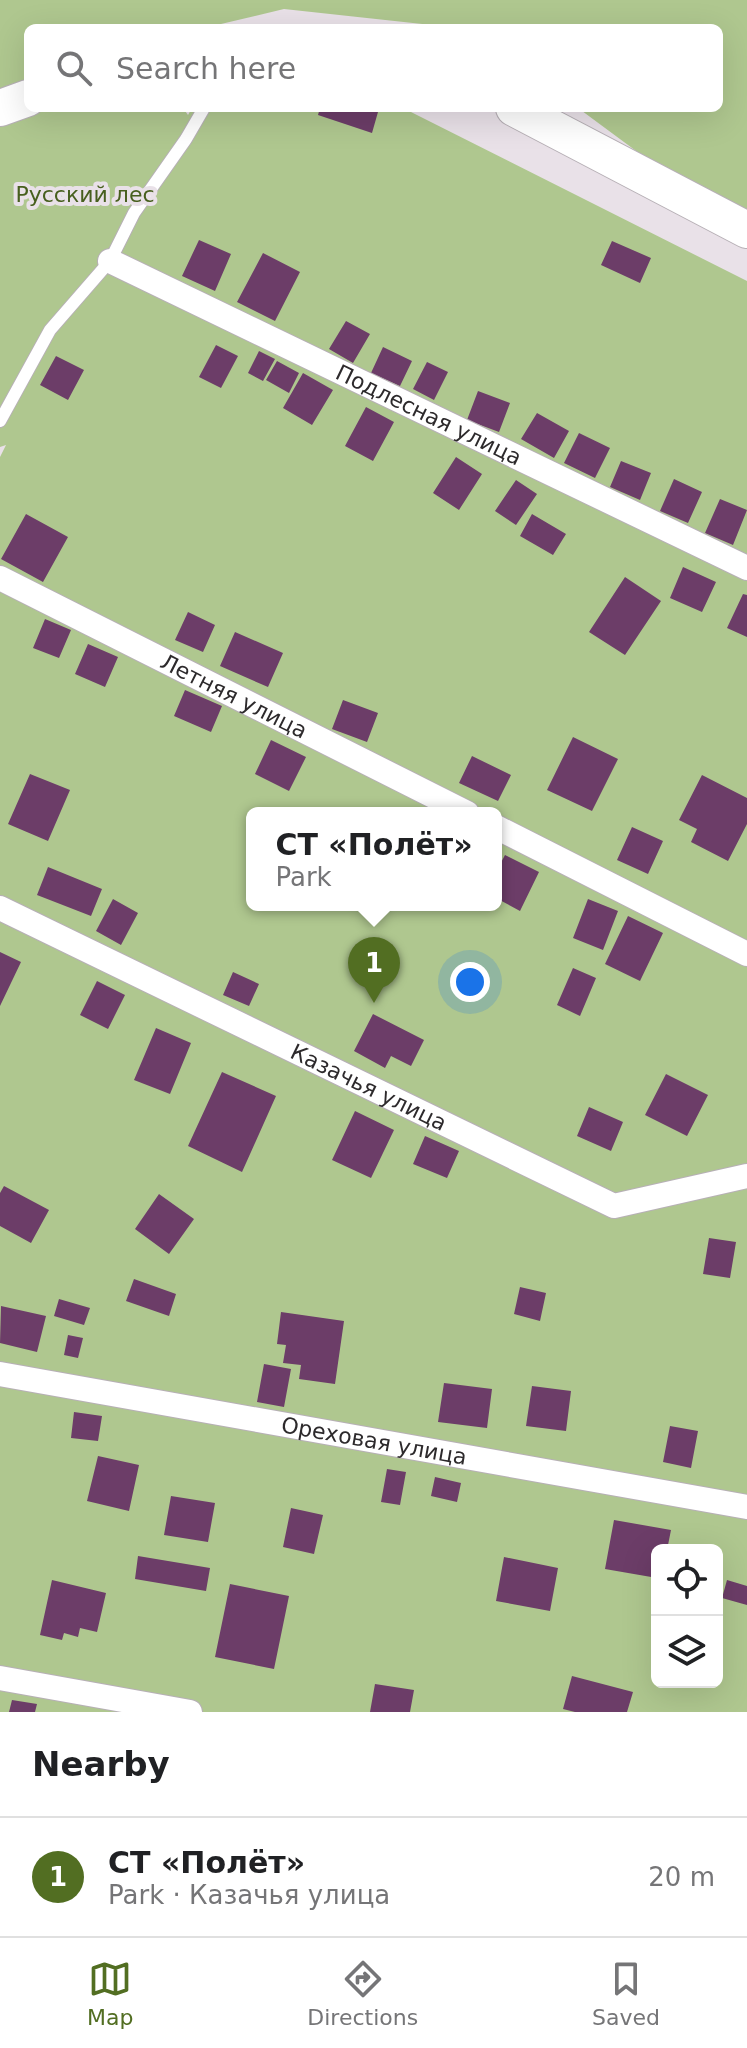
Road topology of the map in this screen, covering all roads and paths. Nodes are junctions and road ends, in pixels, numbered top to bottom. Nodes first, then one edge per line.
1 (24, 99) edge
2 (0, 108) edge
3 (202, 112) edge
4 (522, 112) edge
5 (747, 230) edge
6 (110, 261) junction
7 (0, 421) edge
8 (747, 568) edge
9 (0, 578) edge
10 (455, 807) edge
11 (502, 830) edge
12 (0, 908) edge
13 (747, 954) edge
14 (747, 1176) edge
15 (0, 1374) edge
16 (747, 1507) edge
17 (0, 1678) edge
18 (190, 1712) edge

1 - 2 main road
3 - 6 lane
4 - 5 main road
6 - 7 lane
6 - 8 street, Подлесная улица
9 - 10 street, Летняя улица
11 - 13 street
12 - 14 street, Казачья улица
15 - 16 street, Ореховая улица
17 - 18 street

